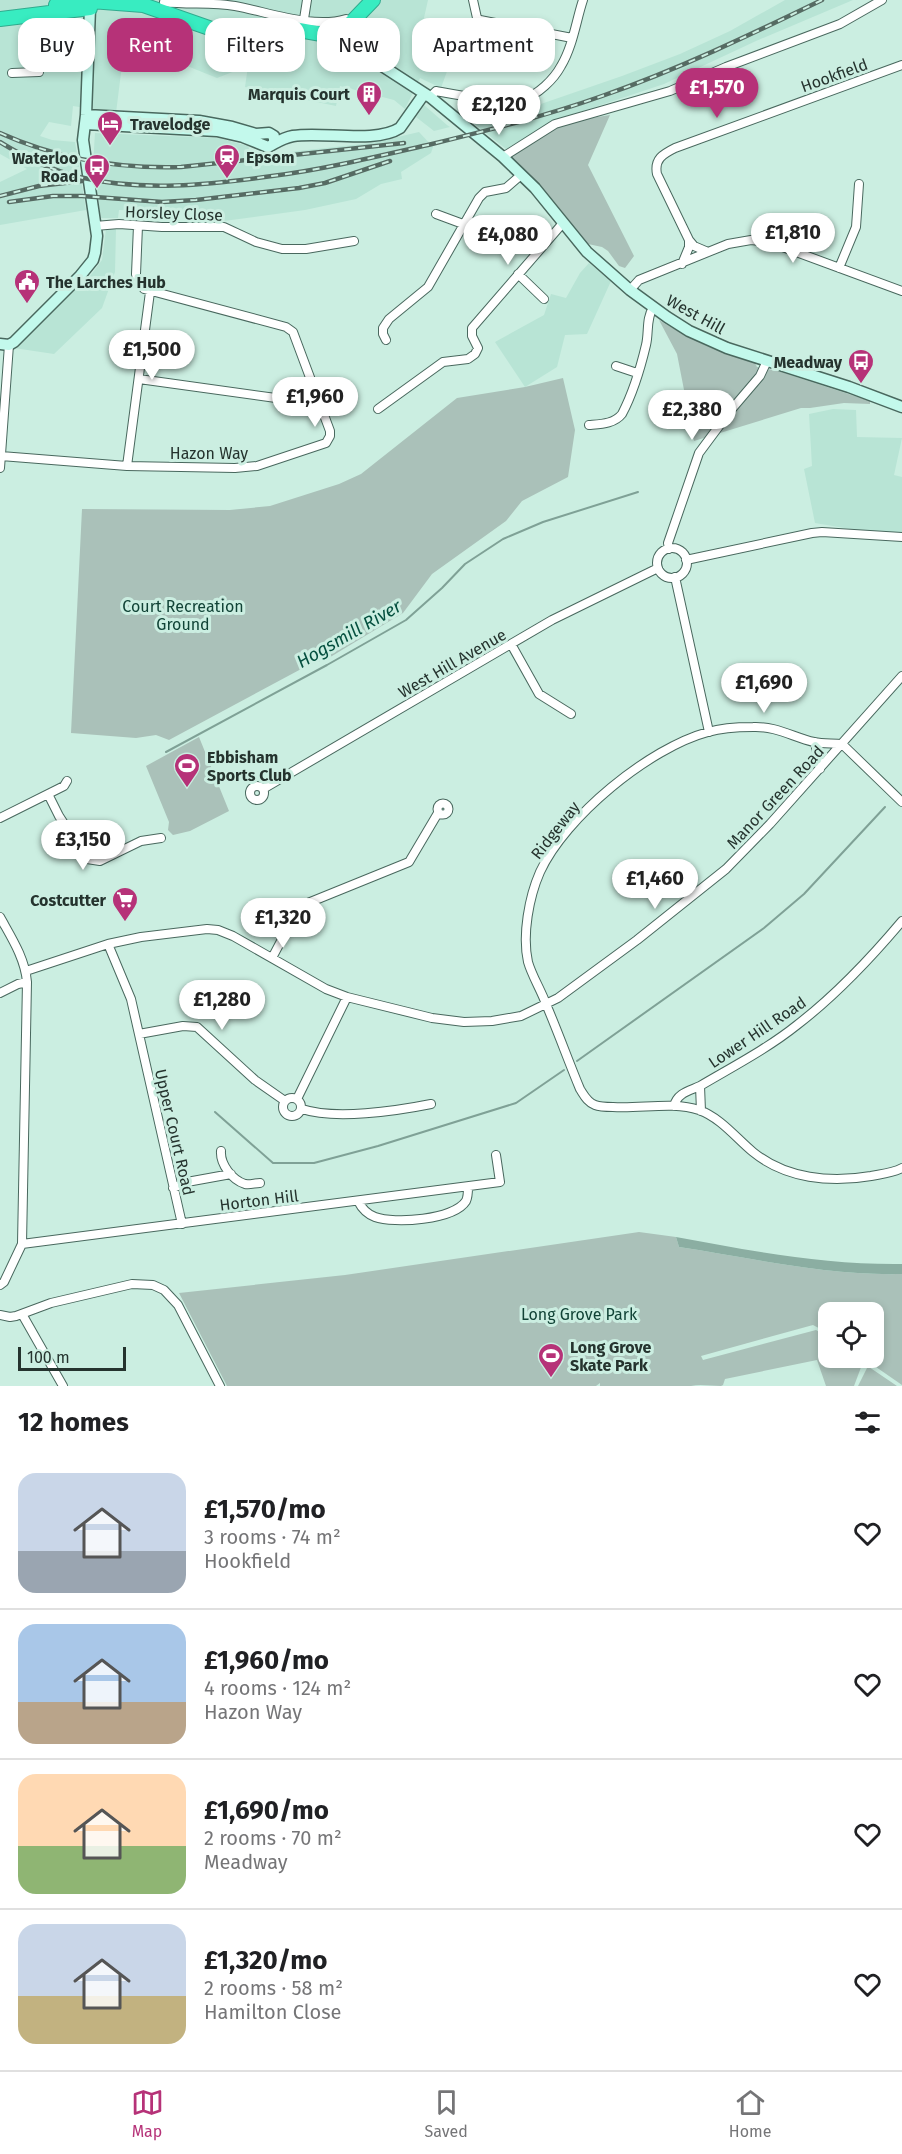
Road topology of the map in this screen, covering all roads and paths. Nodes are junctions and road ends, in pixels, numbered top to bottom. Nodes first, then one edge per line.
1 (307, 0) edge
2 (373, 0) edge
3 (473, 0) edge
4 (882, 0) edge
5 (88, 2) edge
6 (164, 2) dead end
7 (582, 2) edge
8 (0, 11) edge
9 (361, 13) junction
10 (297, 18) edge
11 (304, 18) edge
12 (354, 18) edge
13 (360, 18) edge
14 (0, 19) edge
15 (317, 33) edge
16 (572, 38) junction
17 (902, 65) edge
18 (39, 72) dead end
19 (390, 72) edge
20 (12, 73) dead end
21 (427, 96) junction
22 (86, 119) junction
23 (503, 157) junction
24 (521, 175) junction
25 (859, 184) dead end
26 (436, 214) dead end
27 (563, 223) junction
28 (463, 224) junction
29 (95, 226) junction
30 (138, 226) junction
31 (508, 227) dead end
32 (689, 240) junction
33 (354, 241) dead end
34 (708, 252) junction
35 (536, 253) junction
36 (682, 264) junction
37 (839, 268) junction
38 (518, 274) junction
39 (630, 290) junction
40 (902, 291) edge
41 (150, 292) junction
42 (544, 299) dead end
43 (653, 308) junction
44 (386, 340) dead end
45 (5, 345) edge
46 (767, 360) junction
47 (616, 366) dead end
48 (637, 373) junction
49 (139, 379) junction
50 (318, 400) junction
51 (902, 407) edge
52 (378, 409) dead end
53 (589, 425) dead end
54 (1, 456) edge
55 (127, 466) junction
56 (0, 468) edge
57 (902, 537) edge
58 (669, 549) junction
59 (686, 560) junction
60 (658, 568) junction
61 (675, 577) junction
62 (511, 644) junction
63 (902, 676) edge
64 (571, 714) dead end
65 (709, 732) junction
66 (815, 742) junction
67 (842, 744) junction
68 (820, 769) junction
69 (67, 781) dead end
70 (263, 789) dead end
71 (48, 794) junction
72 (902, 802) edge
73 (438, 813) dead end
74 (0, 818) edge
75 (161, 838) dead end
76 (0, 917) edge
77 (902, 921) edge
78 (108, 945) junction
79 (272, 958) junction
80 (26, 971) junction
81 (27, 982) junction
82 (0, 993) edge
83 (347, 997) junction
84 (547, 1005) junction
85 (139, 1034) junction
86 (700, 1086) junction
87 (297, 1099) junction
88 (285, 1101) junction
89 (431, 1104) dead end
90 (674, 1106) junction
91 (302, 1109) junction
92 (700, 1111) junction
93 (221, 1151) dead end
94 (496, 1155) dead end
95 (902, 1168) edge
96 (231, 1174) junction
97 (260, 1183) dead end
98 (468, 1187) junction
99 (173, 1188) junction
100 (358, 1201) junction
101 (182, 1224) junction
102 (22, 1244) junction
103 (0, 1285) edge
104 (22, 1314) junction
105 (0, 1315) edge
106 (63, 1386) edge
107 (220, 1386) edge

1 - 11 street
2 - 9 highway
3 - 16 street
4 - 23 street
5 - 8 highway
5 - 14 highway
5 - 15 highway
5 - 22 main road
6 - 10 street
7 - 16 street
9 - 12 highway
9 - 13 main road
16 - 21 street
17 - 32 street, Hookfield
18 - 20 street
19 - 21 main road, West Hill
21 - 22 main road
21 - 23 main road, West Hill
22 - 29 main road
23 - 24 main road, West Hill
24 - 27 main road, West Hill
24 - 28 street
25 - 37 street
26 - 28 street
27 - 35 street
27 - 39 main road, West Hill
28 - 44 street
29 - 30 street, Horsley Close
29 - 45 main road
30 - 33 street, Horsley Close
30 - 41 street
31 - 35 street
32 - 34 street
32 - 36 street
34 - 36 street
34 - 37 street
35 - 38 street
36 - 39 street
37 - 40 street
38 - 42 street
38 - 52 street
39 - 43 main road, West Hill
41 - 49 street
41 - 50 street, Hazon Way
43 - 46 main road, West Hill
43 - 48 street
45 - 54 street
46 - 51 main road, West Hill
46 - 58 street
47 - 48 street
48 - 53 street
49 - 50 street
49 - 55 street
50 - 55 street, Hazon Way
54 - 55 street, Hazon Way
54 - 56 street
57 - 59 street
58 - 59 street
58 - 60 street
59 - 61 street
60 - 61 street
60 - 62 street, West Hill Avenue
61 - 65 street
62 - 64 street
62 - 70 street, West Hill Avenue
63 - 67 street, Manor Green Road
65 - 66 street
65 - 84 street, Ridgeway
66 - 67 street
66 - 68 street
67 - 68 street, Manor Green Road
67 - 72 street
68 - 84 street, Manor Green Road
69 - 71 street
71 - 74 street
71 - 75 street
73 - 79 street
76 - 80 street
77 - 86 street, Lower Hill Road
78 - 79 street, Manor Green Road
78 - 80 street, Manor Green Road
78 - 85 street, Upper Court Road
79 - 83 street, Manor Green Road
80 - 81 street
81 - 82 street
81 - 102 street
83 - 84 street, Manor Green Road
83 - 87 street
84 - 90 street, Ridgeway
85 - 88 street
85 - 99 street, Upper Court Road
86 - 90 street, Lower Hill Road
86 - 92 street
87 - 88 street
87 - 91 street
88 - 91 street
89 - 91 street
90 - 92 street, Ridgeway
92 - 95 street
93 - 96 street
94 - 98 street, Horton Hill
96 - 97 street
96 - 99 street
98 - 100 street, Horton Hill
98 - 100 street
99 - 101 street, Upper Court Road
100 - 101 street, Horton Hill
101 - 102 street, Horton Hill
102 - 103 street
104 - 105 street
104 - 106 street
104 - 107 street

